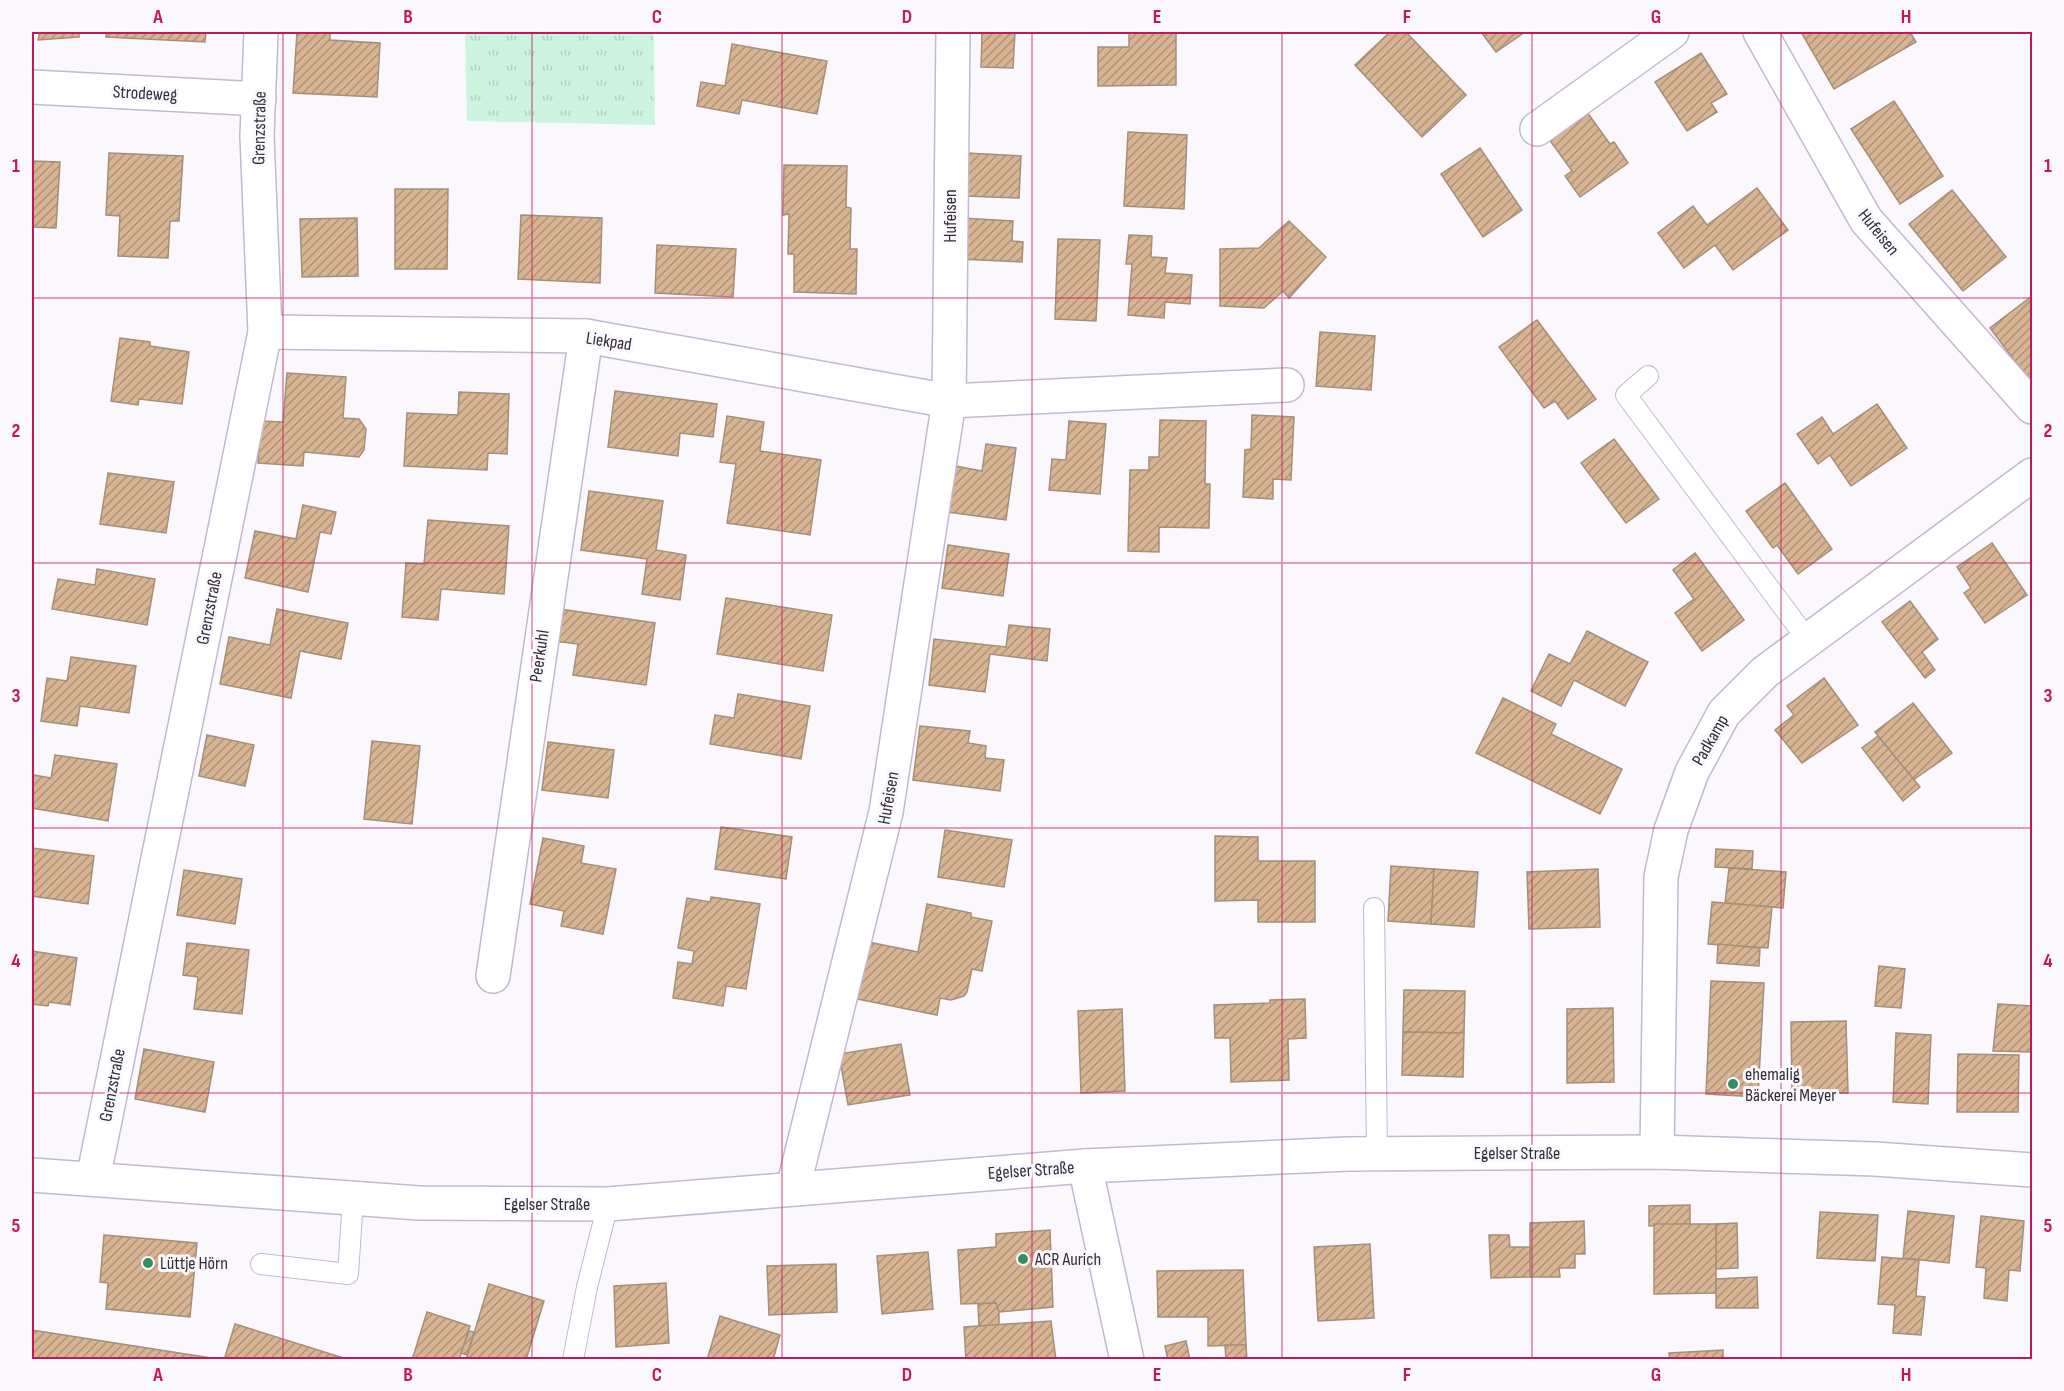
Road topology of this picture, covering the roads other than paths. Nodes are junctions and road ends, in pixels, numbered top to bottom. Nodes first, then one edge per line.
1 (261, 32) edge
2 (953, 32) edge
3 (1672, 32) edge
4 (1760, 32) edge
5 (32, 87) edge
6 (259, 99) junction
7 (1537, 129) dead end
8 (265, 332) junction
9 (586, 336) junction
10 (1648, 376) dead end
11 (1287, 385) dead end
12 (949, 401) junction
13 (2032, 407) edge
14 (2032, 475) edge
15 (1807, 639) junction
16 (1374, 908) dead end
17 (493, 976) dead end
18 (1657, 1152) junction
19 (1377, 1154) junction
20 (1085, 1166) junction
21 (2032, 1170) edge
22 (32, 1175) edge
23 (93, 1179) junction
24 (793, 1188) junction
25 (353, 1199) junction
26 (608, 1204) junction
27 (261, 1264) dead end
28 (573, 1359) edge
29 (1127, 1359) edge

1 - 6 street, Grenzstraße
2 - 12 street, Hufeisen
3 - 7 street
4 - 13 street, Hufeisen
5 - 6 street, Strodeweg
6 - 8 street, Grenzstraße
8 - 9 street, Liekpad
8 - 23 street, Grenzstraße
9 - 12 street, Liekpad
9 - 17 street, Peerkuhl
10 - 15 lane
11 - 12 street
12 - 24 street, Hufeisen
14 - 15 street, Padkamp
15 - 18 street, Padkamp
16 - 19 lane
18 - 19 street, Egelser Straße
18 - 21 street, Egelser Straße
19 - 20 street, Egelser Straße
20 - 24 street, Egelser Straße
20 - 29 street
22 - 23 street, Egelser Straße
23 - 25 street, Egelser Straße
24 - 26 street, Egelser Straße
25 - 26 street, Egelser Straße
25 - 27 lane
26 - 28 lane

